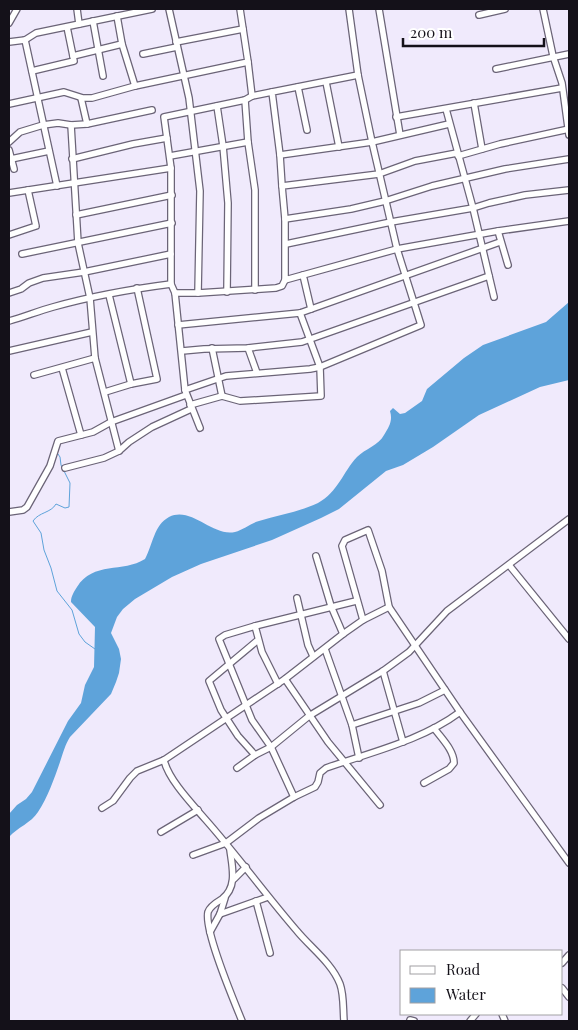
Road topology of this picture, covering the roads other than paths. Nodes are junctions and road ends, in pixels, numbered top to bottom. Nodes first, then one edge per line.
1 (17, 9) edge
2 (77, 9) edge
3 (149, 9) edge
4 (169, 9) edge
5 (240, 9) edge
6 (349, 9) edge
7 (379, 9) edge
8 (505, 9) edge
9 (543, 9) edge
10 (479, 15) dead end
11 (117, 16) junction
12 (93, 21) junction
13 (9, 23) edge
14 (79, 24) junction
15 (67, 27) junction
16 (243, 29) junction
17 (25, 40) junction
18 (9, 42) edge
19 (122, 44) junction
20 (176, 45) junction
21 (98, 50) junction
22 (143, 54) dead end
23 (569, 54) edge
24 (73, 56) junction
25 (553, 56) junction
26 (248, 62) junction
27 (496, 69) dead end
28 (32, 70) junction
29 (184, 75) junction
30 (358, 75) junction
31 (103, 76) dead end
32 (326, 82) junction
33 (135, 86) junction
34 (298, 87) junction
35 (562, 88) junction
36 (272, 92) junction
37 (252, 96) junction
38 (38, 97) junction
39 (81, 98) junction
40 (567, 99) edge
41 (245, 100) junction
42 (474, 103) junction
43 (9, 104) edge
44 (217, 106) junction
45 (446, 109) junction
46 (152, 110) dead end
47 (190, 112) junction
48 (396, 117) junction
49 (87, 124) junction
50 (449, 124) junction
51 (44, 125) junction
52 (71, 125) junction
53 (307, 130) dead end
54 (569, 131) edge
55 (400, 135) junction
56 (167, 138) junction
57 (9, 142) edge
58 (248, 142) junction
59 (372, 142) junction
60 (223, 146) junction
61 (338, 147) junction
62 (482, 149) junction
63 (9, 150) edge
64 (50, 151) junction
65 (194, 152) junction
66 (280, 155) junction
67 (457, 155) junction
68 (170, 156) junction
69 (11, 159) junction
70 (72, 159) junction
71 (569, 159) edge
72 (171, 168) junction
73 (14, 169) dead end
74 (379, 174) junction
75 (464, 179) junction
76 (74, 184) junction
77 (57, 186) junction
78 (282, 186) junction
79 (28, 190) junction
80 (569, 190) edge
81 (9, 194) edge
82 (172, 195) junction
83 (385, 201) junction
84 (473, 208) junction
85 (76, 215) junction
86 (285, 219) junction
87 (569, 221) edge
88 (391, 222) junction
89 (172, 223) junction
90 (498, 231) junction
91 (9, 235) edge
92 (479, 235) junction
93 (500, 242) junction
94 (78, 243) junction
95 (286, 244) junction
96 (482, 248) junction
97 (397, 249) junction
98 (22, 254) dead end
99 (171, 254) junction
100 (508, 265) dead end
101 (84, 272) junction
102 (303, 274) junction
103 (405, 275) junction
104 (489, 276) junction
105 (285, 280) junction
106 (171, 284) junction
107 (137, 288) junction
108 (255, 290) junction
109 (227, 292) junction
110 (9, 293) edge
111 (175, 293) junction
112 (198, 293) junction
113 (110, 294) junction
114 (494, 297) dead end
115 (90, 298) junction
116 (414, 302) junction
117 (311, 309) junction
118 (300, 313) junction
119 (9, 321) edge
120 (178, 325) junction
121 (92, 332) junction
122 (310, 339) junction
123 (212, 348) junction
124 (248, 348) junction
125 (9, 351) edge
126 (182, 351) junction
127 (95, 358) junction
128 (320, 367) junction
129 (62, 368) junction
130 (257, 373) junction
131 (34, 375) dead end
132 (218, 379) junction
133 (131, 384) junction
134 (105, 392) junction
135 (186, 393) junction
136 (222, 396) junction
137 (191, 407) junction
138 (112, 422) junction
139 (200, 428) dead end
140 (81, 435) junction
141 (120, 451) junction
142 (65, 468) dead end
143 (9, 512) edge
144 (569, 519) edge
145 (316, 556) dead end
146 (509, 565) junction
147 (297, 598) dead end
148 (356, 601) junction
149 (331, 606) junction
150 (389, 607) junction
151 (300, 614) junction
152 (363, 620) junction
153 (255, 626) junction
154 (343, 634) junction
155 (569, 639) edge
156 (258, 640) junction
157 (415, 645) junction
158 (325, 649) junction
159 (314, 656) junction
160 (228, 665) junction
161 (383, 671) junction
162 (285, 678) junction
163 (278, 684) junction
164 (445, 690) junction
165 (342, 696) junction
166 (246, 705) junction
167 (395, 712) junction
168 (460, 712) junction
169 (310, 716) junction
170 (227, 719) junction
171 (352, 725) junction
172 (434, 728) junction
173 (403, 742) junction
174 (270, 747) junction
175 (255, 755) junction
176 (359, 758) junction
177 (164, 760) junction
178 (345, 761) junction
179 (237, 768) dead end
180 (424, 783) dead end
181 (294, 797) junction
182 (380, 805) dead end
183 (102, 808) dead end
184 (198, 810) junction
185 (161, 832) dead end
186 (228, 845) junction
187 (193, 855) dead end
188 (569, 863) edge
189 (246, 867) junction
190 (234, 879) junction
191 (226, 896) junction
192 (268, 897) junction
193 (256, 901) junction
194 (220, 914) junction
195 (210, 932) junction
196 (270, 953) dead end
197 (242, 1021) edge
198 (344, 1021) edge

1 - 13 street
2 - 14 street
3 - 11 street
4 - 20 street
5 - 16 street
6 - 30 street
7 - 48 street
8 - 10 street
9 - 25 street
11 - 12 street
11 - 19 street
12 - 14 street
12 - 21 street
14 - 15 street
15 - 17 street
15 - 24 street
16 - 20 street
16 - 26 street
17 - 18 street
17 - 28 street
19 - 21 street
19 - 33 street
20 - 22 street
20 - 29 street
21 - 24 street
21 - 31 street
23 - 25 street
24 - 28 street
25 - 27 street
25 - 35 street
26 - 29 street
26 - 37 street
28 - 38 street
29 - 33 street
29 - 47 street
30 - 32 street
30 - 59 street
32 - 34 street
32 - 61 street
33 - 39 street
34 - 36 street
34 - 53 street
35 - 40 street
35 - 42 street
36 - 37 street
36 - 66 street
37 - 41 street
38 - 39 street
38 - 43 street
38 - 51 street
39 - 49 street
40 - 54 street
41 - 44 street
41 - 58 street
42 - 45 street
42 - 62 street
44 - 47 street
44 - 60 street
45 - 48 street
45 - 50 street
46 - 49 street
47 - 56 street
47 - 65 street
48 - 55 street
49 - 52 street
50 - 55 street
50 - 67 street
51 - 52 street
51 - 57 street
51 - 64 street
52 - 70 street
54 - 62 street
55 - 59 street
56 - 68 street
56 - 70 street
58 - 60 street
58 - 108 street
59 - 61 street
59 - 74 street
60 - 65 street
60 - 109 street
61 - 66 street
62 - 67 street
63 - 69 street
64 - 69 street
64 - 77 street
65 - 68 street
65 - 112 street
66 - 78 street
67 - 74 street
67 - 75 street
68 - 72 street
69 - 73 street
70 - 76 street
71 - 75 street
72 - 76 street
72 - 82 street
74 - 78 street
74 - 83 street
75 - 83 street
75 - 84 street
76 - 77 street
76 - 85 street
77 - 79 street
78 - 86 street
79 - 81 street
79 - 91 street
80 - 84 street
82 - 85 street
82 - 89 street
83 - 86 street
83 - 88 street
84 - 88 street
84 - 92 street
85 - 94 street
86 - 95 street
87 - 90 street
88 - 95 street
88 - 97 street
89 - 94 street
89 - 99 street
90 - 92 street
90 - 93 street
92 - 96 street
92 - 97 street
93 - 96 street
93 - 100 street
94 - 98 street
94 - 101 street
95 - 105 street
96 - 103 street
96 - 104 street
97 - 102 street
97 - 103 street
99 - 101 street
99 - 106 street
101 - 110 street
101 - 115 street
102 - 105 street
102 - 117 street
103 - 116 street
103 - 117 street
104 - 114 street
104 - 116 street
105 - 108 street
106 - 107 street
106 - 111 street
107 - 113 street
107 - 133 street
108 - 109 street
109 - 112 street
111 - 112 street
111 - 120 street
113 - 115 street
113 - 133 street
115 - 119 street
115 - 121 street
116 - 122 street
116 - 128 street
117 - 118 street
118 - 120 street
118 - 122 street
120 - 126 street
121 - 125 street
121 - 127 street
122 - 124 street
122 - 128 street
123 - 124 street
123 - 126 street
123 - 132 street
124 - 130 street
126 - 135 street
127 - 129 street
127 - 134 street
128 - 130 street
128 - 136 street
129 - 131 street
129 - 140 street
130 - 132 street
132 - 135 street
132 - 136 street
133 - 134 street
134 - 138 street
135 - 137 street
135 - 138 street
136 - 137 street
137 - 139 street
137 - 141 street
138 - 140 street
138 - 141 street
140 - 143 street
141 - 142 street
144 - 146 street
145 - 149 street
146 - 155 street
146 - 157 street
147 - 151 street
148 - 149 street
148 - 150 street
148 - 152 street
149 - 151 street
149 - 154 street
150 - 152 street
150 - 157 street
151 - 153 street
151 - 159 street
152 - 154 street
153 - 156 street
153 - 160 street
154 - 158 street
156 - 160 street
156 - 163 street
157 - 161 street
157 - 164 street
158 - 159 street
158 - 165 street
159 - 162 street
160 - 166 street
160 - 170 street
161 - 165 street
161 - 167 street
162 - 163 street
162 - 169 street
163 - 166 street
164 - 167 street
164 - 168 street
165 - 169 street
165 - 171 street
166 - 170 street
166 - 174 street
167 - 171 street
167 - 173 street
168 - 172 street
168 - 188 street
169 - 174 street
169 - 178 street
170 - 175 street
170 - 177 street
171 - 176 street
172 - 173 street
172 - 180 street
173 - 176 street
174 - 175 street
174 - 181 street
175 - 179 street
176 - 178 street
177 - 183 street
177 - 184 street
178 - 181 street
178 - 182 street
181 - 186 street
184 - 185 street
184 - 186 street
186 - 187 street
186 - 189 street
186 - 190 street
189 - 190 street
189 - 192 street
190 - 191 street
191 - 194 street
191 - 195 street
192 - 193 street
192 - 198 street
193 - 194 street
193 - 196 street
194 - 195 street
195 - 197 street

